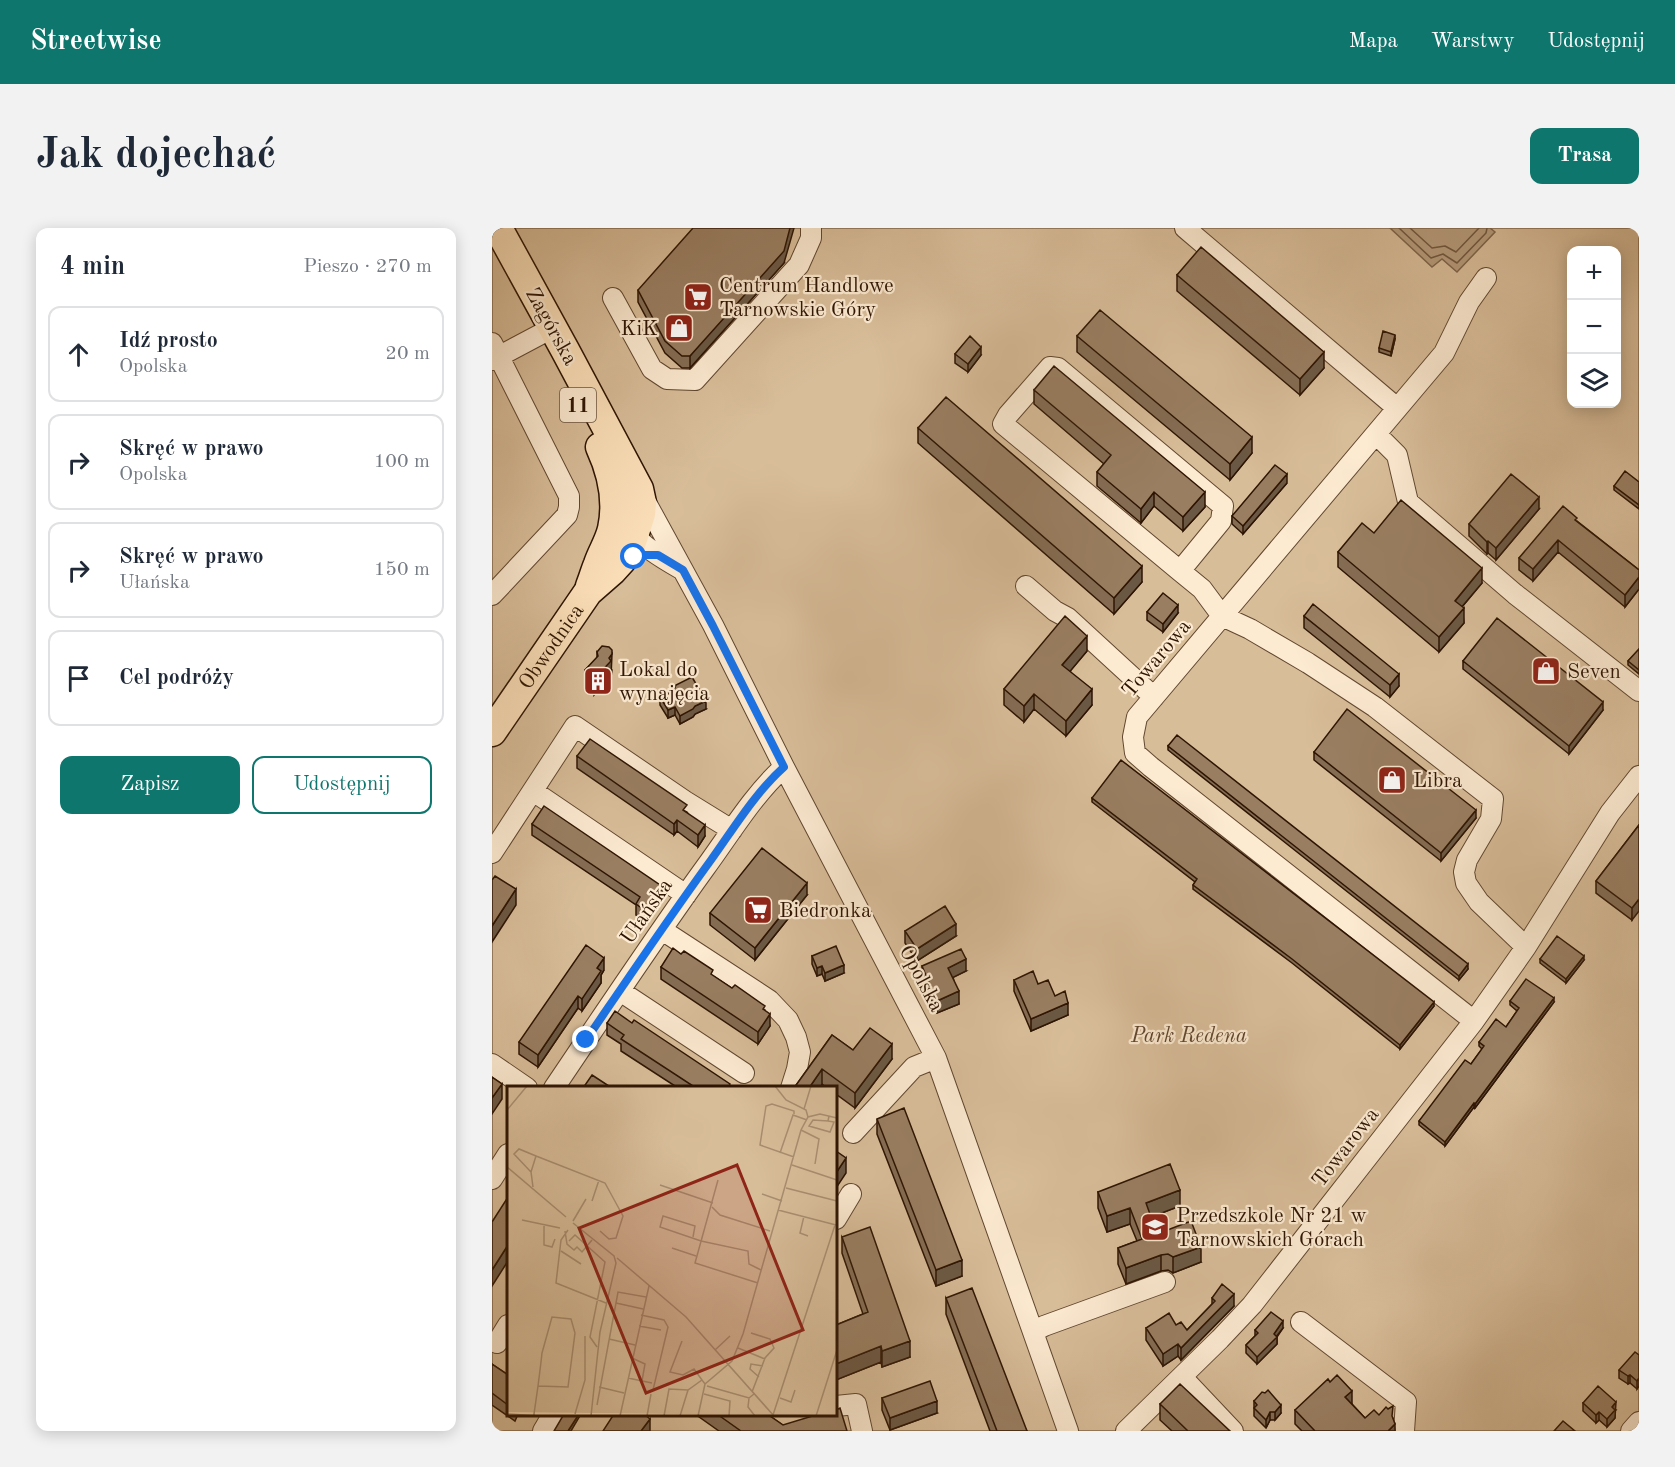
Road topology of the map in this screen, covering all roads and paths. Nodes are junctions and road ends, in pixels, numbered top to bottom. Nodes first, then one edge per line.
1 (498, 228) edge
2 (811, 228) edge
3 (1185, 228) edge
4 (492, 251) edge
5 (1486, 278) dead end
6 (613, 298) dead end
7 (541, 334) junction
8 (494, 353) edge
9 (1397, 408) junction
10 (1376, 434) junction
11 (626, 489) junction
12 (626, 537) junction
13 (662, 548) junction
14 (1180, 571) junction
15 (1026, 585) dead end
16 (492, 595) edge
17 (1222, 616) junction
18 (1639, 691) edge
19 (1154, 697) junction
20 (494, 727) edge
21 (784, 767) junction
22 (1639, 776) edge
23 (533, 791) junction
24 (732, 830) junction
25 (492, 853) edge
26 (686, 895) junction
27 (662, 930) junction
28 (1526, 947) junction
29 (620, 991) junction
30 (1474, 1021) junction
31 (936, 1058) junction
32 (492, 1064) edge
33 (744, 1073) dead end
34 (524, 1086) edge
35 (555, 1086) edge
36 (792, 1086) edge
37 (853, 1133) dead end
38 (507, 1157) edge
39 (499, 1177) edge
40 (851, 1194) dead end
41 (837, 1217) edge
42 (1165, 1282) dead end
43 (1301, 1322) dead end
44 (507, 1328) edge
45 (1033, 1332) junction
46 (499, 1344) edge
47 (1182, 1377) junction
48 (837, 1406) edge
49 (552, 1416) edge
50 (1639, 1422) edge
51 (543, 1431) edge
52 (862, 1431) edge
53 (1068, 1431) edge
54 (1126, 1431) edge
55 (1233, 1431) edge
56 (1404, 1431) edge
57 (1631, 1431) edge

1 - 11 highway, Zagórska / 11
2 - 6 street
3 - 9 street
4 - 7 highway, Zagórska / 11
5 - 9 street, Towarowa
7 - 8 street
7 - 11 highway, Zagórska / 11
8 - 16 street
9 - 10 street, Towarowa
10 - 17 street, Towarowa
10 - 18 street
11 - 12 highway, Obwodnica / 11
11 - 13 street
12 - 13 street, Opolska
12 - 13 street
12 - 20 highway, Obwodnica / 11
13 - 21 street, Opolska
14 - 14 street
14 - 17 street
15 - 19 street
17 - 19 street, Towarowa
17 - 28 street
19 - 30 street, Towarowa
21 - 24 street, Ułańska
21 - 31 street, Opolska
22 - 28 street, Towarowa
23 - 24 street
23 - 25 street
23 - 26 street
24 - 26 street, Ułańska
26 - 27 street, Ułańska
27 - 29 street, Ułańska
27 - 36 street
28 - 30 street, Towarowa
29 - 33 street
29 - 35 street, Ułańska
30 - 47 street, Towarowa
31 - 37 street
31 - 45 street, Opolska
32 - 34 street
38 - 39 street
40 - 41 street
42 - 45 street
43 - 56 street
44 - 46 street
45 - 53 street, Opolska
47 - 54 street, Towarowa
47 - 55 street
48 - 52 street
49 - 51 street
50 - 57 street

